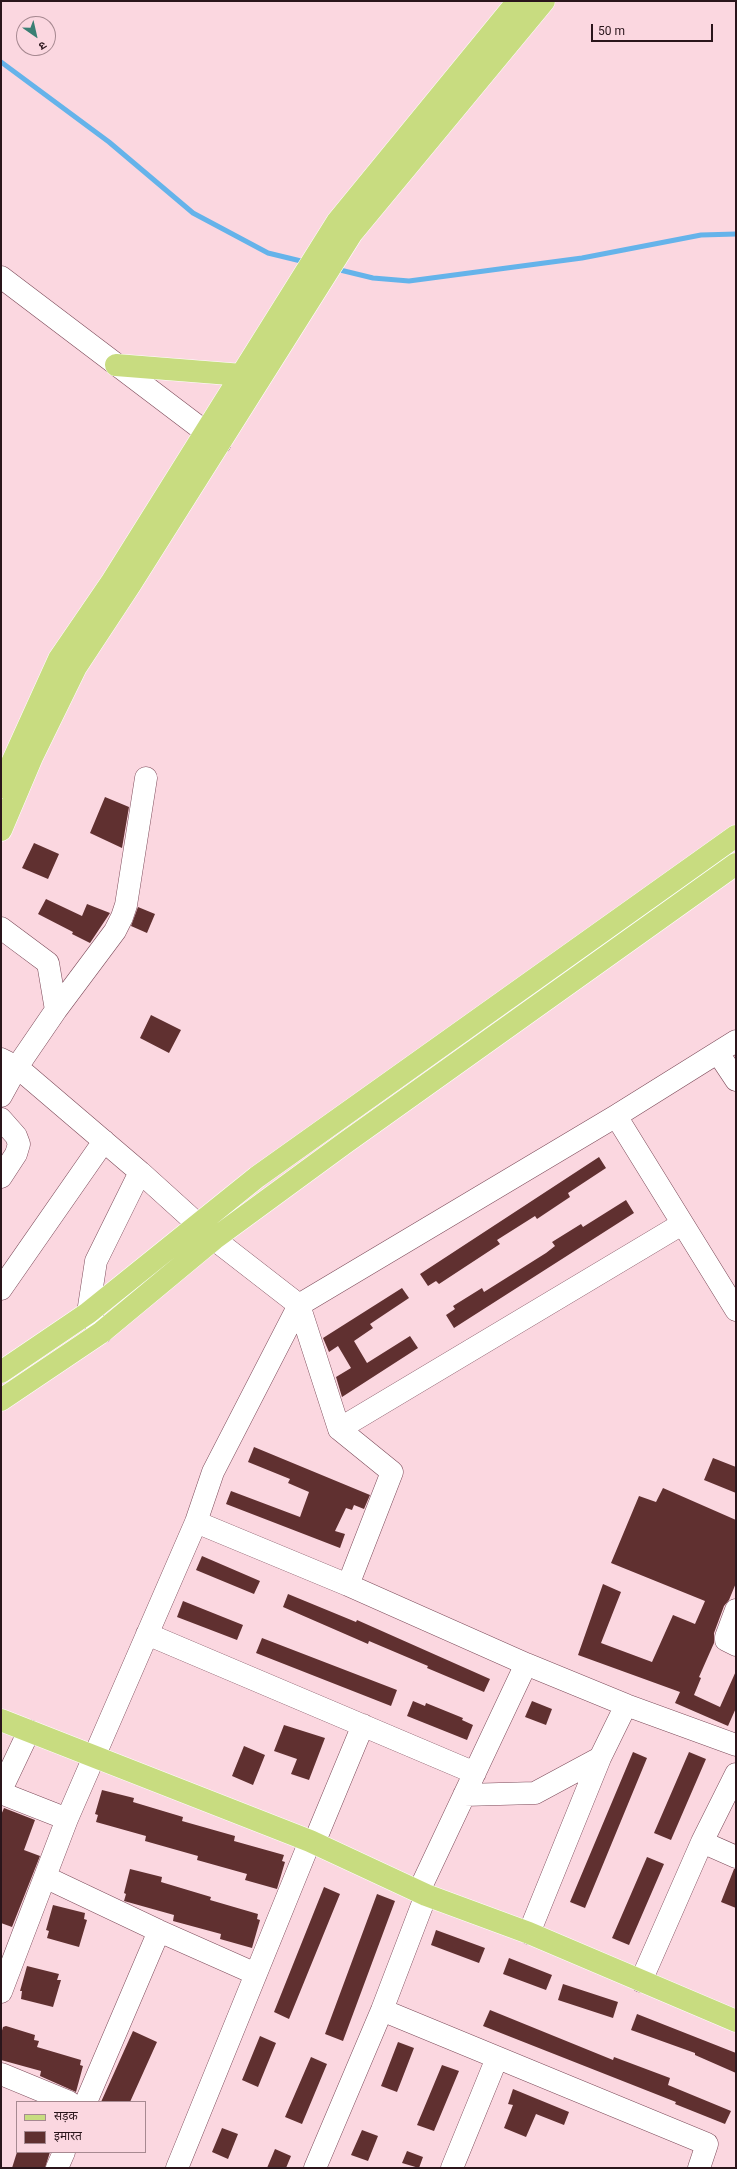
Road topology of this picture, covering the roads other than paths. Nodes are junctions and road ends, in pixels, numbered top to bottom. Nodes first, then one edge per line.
1 (518, 1) edge
2 (544, 1) edge
3 (344, 228) junction
4 (1, 277) edge
5 (116, 365) junction
6 (252, 376) junction
7 (212, 438) junction
8 (146, 778) dead end
9 (1, 787) edge
10 (1, 830) edge
11 (736, 836) edge
12 (736, 864) edge
13 (1, 928) edge
14 (537, 978) junction
15 (550, 996) junction
16 (56, 1010) junction
17 (727, 1047) edge
18 (9, 1063) edge
19 (736, 1080) edge
20 (1, 1096) edge
21 (616, 1116) junction
22 (1, 1119) edge
23 (104, 1141) junction
24 (140, 1172) junction
25 (1, 1177) edge
26 (196, 1224) junction
27 (682, 1224) junction
28 (214, 1239) junction
29 (1, 1289) edge
30 (299, 1305) junction
31 (736, 1310) edge
32 (88, 1312) junction
33 (102, 1332) junction
34 (1, 1372) edge
35 (1, 1400) edge
36 (339, 1429) junction
37 (196, 1522) junction
38 (348, 1585) junction
39 (736, 1610) edge
40 (148, 1634) junction
41 (736, 1645) edge
42 (526, 1664) junction
43 (626, 1705) junction
44 (1, 1720) edge
45 (363, 1725) junction
46 (29, 1731) junction
47 (736, 1744) edge
48 (93, 1757) junction
49 (600, 1758) junction
50 (475, 1773) junction
51 (736, 1774) edge
52 (1, 1792) edge
53 (464, 1795) junction
54 (67, 1819) junction
55 (312, 1842) junction
56 (702, 1842) junction
57 (736, 1857) edge
58 (45, 1877) junction
59 (423, 1893) junction
60 (159, 1931) junction
61 (529, 1933) junction
62 (256, 1974) junction
63 (3, 1980) edge
64 (641, 1981) junction
65 (382, 2010) junction
66 (736, 2021) edge
67 (497, 2058) junction
68 (1, 2074) edge
69 (67, 2101) edge
70 (86, 2101) edge
71 (64, 2153) edge
72 (57, 2168) edge
73 (177, 2168) edge
74 (314, 2168) edge
75 (452, 2168) edge
76 (699, 2168) edge

1 - 3 main road
2 - 3 main road
3 - 6 main road
4 - 5 street
5 - 6 main road
5 - 7 street
6 - 7 main road
7 - 9 main road
7 - 10 main road
8 - 16 street
11 - 14 main road
12 - 15 main road
13 - 16 street
14 - 15 street
14 - 26 main road
15 - 28 main road
16 - 18 street
17 - 19 street
17 - 21 street
18 - 20 street
18 - 23 street
21 - 27 street
21 - 30 street
22 - 25 street
23 - 24 street
23 - 29 street
24 - 26 street
24 - 32 street
26 - 28 street
26 - 32 main road
27 - 31 street
27 - 36 street
28 - 30 street
28 - 33 main road
30 - 36 street
30 - 37 street
32 - 33 street
32 - 34 main road
33 - 35 main road
36 - 38 street
37 - 38 street
37 - 40 street
38 - 42 street
39 - 41 street
40 - 45 street
40 - 48 street
42 - 43 street
42 - 50 street
43 - 47 street
43 - 49 street
44 - 46 main road
45 - 50 street
45 - 55 street
46 - 48 main road
46 - 52 street
48 - 54 street
48 - 55 main road
49 - 53 street
49 - 61 street
50 - 53 street
51 - 56 street
52 - 54 street
53 - 59 street
54 - 58 street
55 - 59 main road
55 - 62 street
56 - 57 street
56 - 64 street
58 - 60 street
58 - 63 street
59 - 61 main road
59 - 65 street
60 - 62 street
60 - 70 street
61 - 64 main road
62 - 73 street
64 - 66 main road
65 - 67 street
65 - 74 street
67 - 75 street
67 - 76 street
68 - 69 street
71 - 72 street

